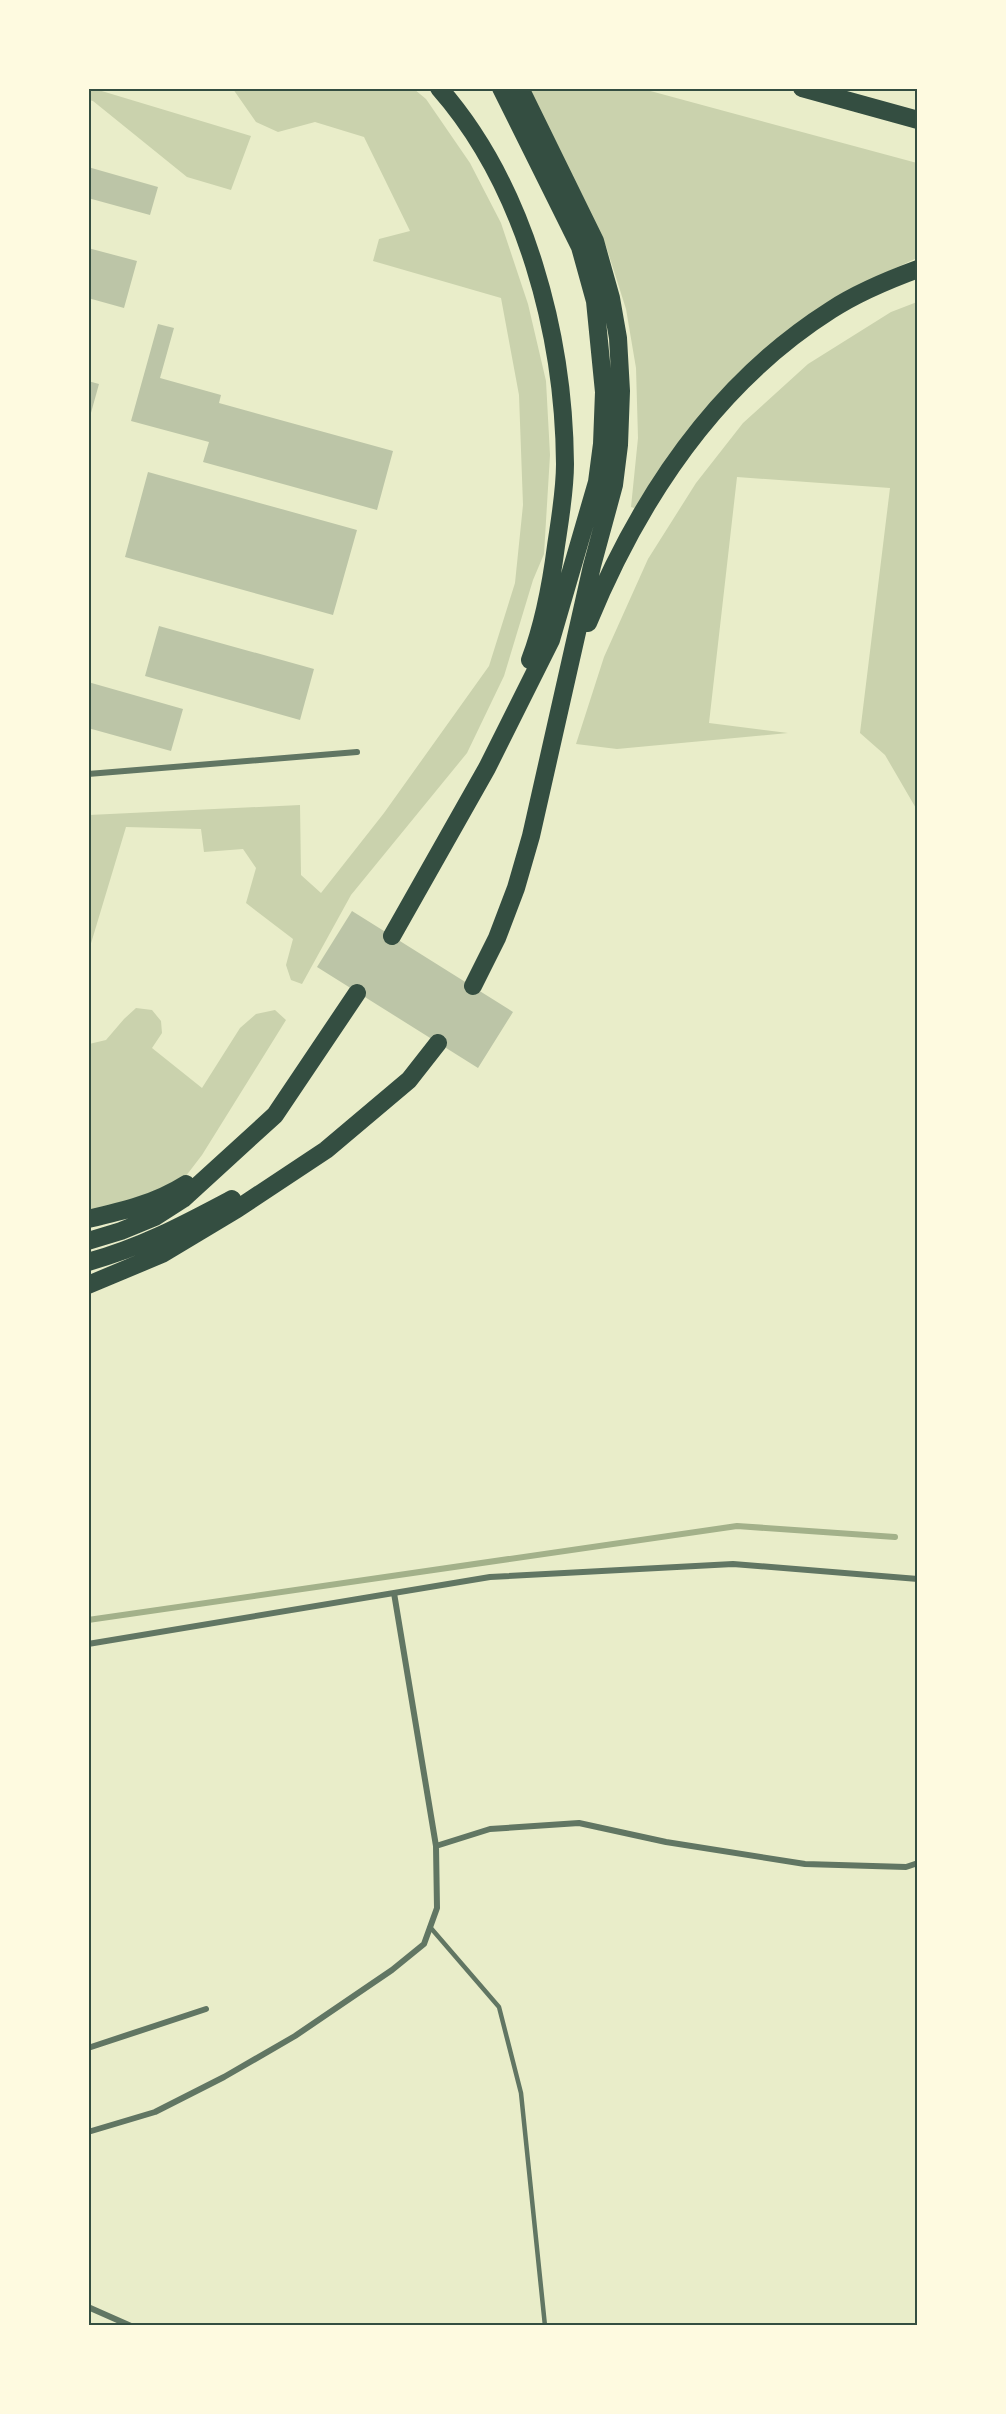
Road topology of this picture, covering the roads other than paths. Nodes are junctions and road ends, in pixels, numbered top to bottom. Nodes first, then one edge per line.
1 (440, 88) edge
2 (501, 88) edge
3 (520, 88) edge
4 (802, 88) edge
5 (918, 120) edge
6 (918, 269) edge
7 (357, 752) dead end
8 (487, 768) junction
9 (88, 774) edge
10 (542, 783) junction
11 (392, 936) dead end
12 (473, 986) dead end
13 (357, 993) dead end
14 (438, 1043) dead end
15 (275, 1116) junction
16 (326, 1150) junction
17 (88, 1219) edge
18 (88, 1241) edge
19 (88, 1262) edge
20 (88, 1285) edge
21 (918, 1579) edge
22 (394, 1593) junction
23 (88, 1644) edge
24 (436, 1846) junction
25 (918, 1863) edge
26 (430, 1927) junction
27 (206, 2009) dead end
28 (88, 2048) edge
29 (88, 2132) edge
30 (88, 2307) edge
31 (131, 2325) edge
32 (544, 2325) edge

1 - 8 highway
2 - 8 highway
3 - 10 highway
4 - 5 highway
6 - 10 highway
7 - 9 street
8 - 11 highway
10 - 12 highway
13 - 15 highway
14 - 16 highway
15 - 17 highway
15 - 18 highway
16 - 19 highway
16 - 20 highway
21 - 22 street
22 - 23 street
22 - 24 street
24 - 25 street
24 - 26 street
26 - 29 street
26 - 32 lane
27 - 28 street
30 - 31 street

